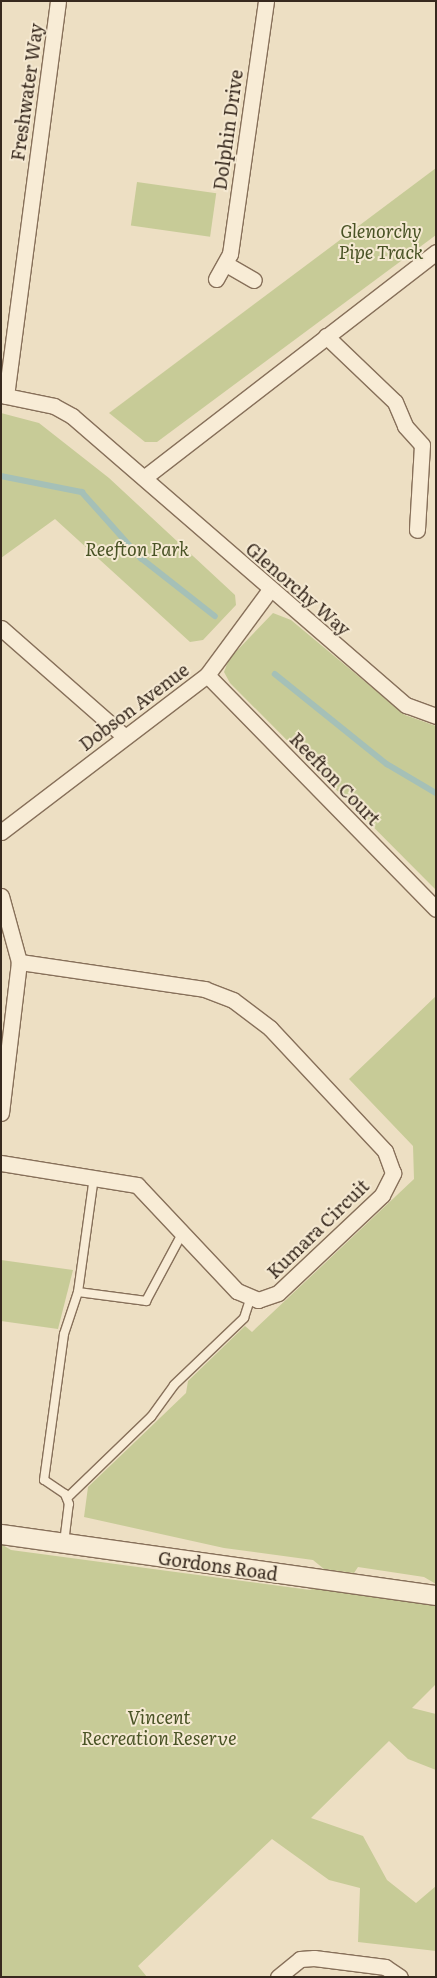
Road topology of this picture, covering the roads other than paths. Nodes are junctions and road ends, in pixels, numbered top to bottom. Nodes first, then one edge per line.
1 (58, 1) edge
2 (266, 1) edge
3 (436, 252) edge
4 (226, 264) junction
5 (216, 279) dead end
6 (254, 280) dead end
7 (326, 336) junction
8 (4, 396) edge
9 (145, 477) junction
10 (417, 530) dead end
11 (269, 591) junction
12 (1, 628) edge
13 (207, 675) junction
14 (436, 716) edge
15 (125, 737) junction
16 (1, 832) edge
17 (1, 896) edge
18 (436, 909) edge
19 (19, 962) junction
20 (2, 1110) edge
21 (1, 1163) edge
22 (94, 1175) junction
23 (183, 1232) junction
24 (78, 1292) junction
25 (250, 1299) junction
26 (67, 1498) junction
27 (1, 1534) edge
28 (64, 1543) junction
29 (436, 1595) edge
30 (278, 1977) edge
31 (400, 1977) edge

1 - 8 street, Freshwater Way
2 - 4 street, Dolphin Drive
3 - 7 street
4 - 5 street, Dolphin Drive
4 - 6 street
7 - 9 street
7 - 10 street
8 - 9 street, Glenorchy Way
9 - 11 street, Glenorchy Way
11 - 13 street, Dobson Avenue
11 - 14 street, Glenorchy Way
12 - 15 street
13 - 15 street, Dobson Avenue
13 - 18 street, Reefton Court
15 - 16 street, Dobson Avenue
17 - 19 street
19 - 20 street
19 - 25 street, Kumara Circuit
21 - 22 street
22 - 23 street
22 - 24 lane
23 - 24 lane
23 - 25 street
24 - 26 lane
25 - 26 lane
26 - 28 lane
27 - 28 street, Gordons Road
28 - 29 street, Gordons Road
30 - 31 street

